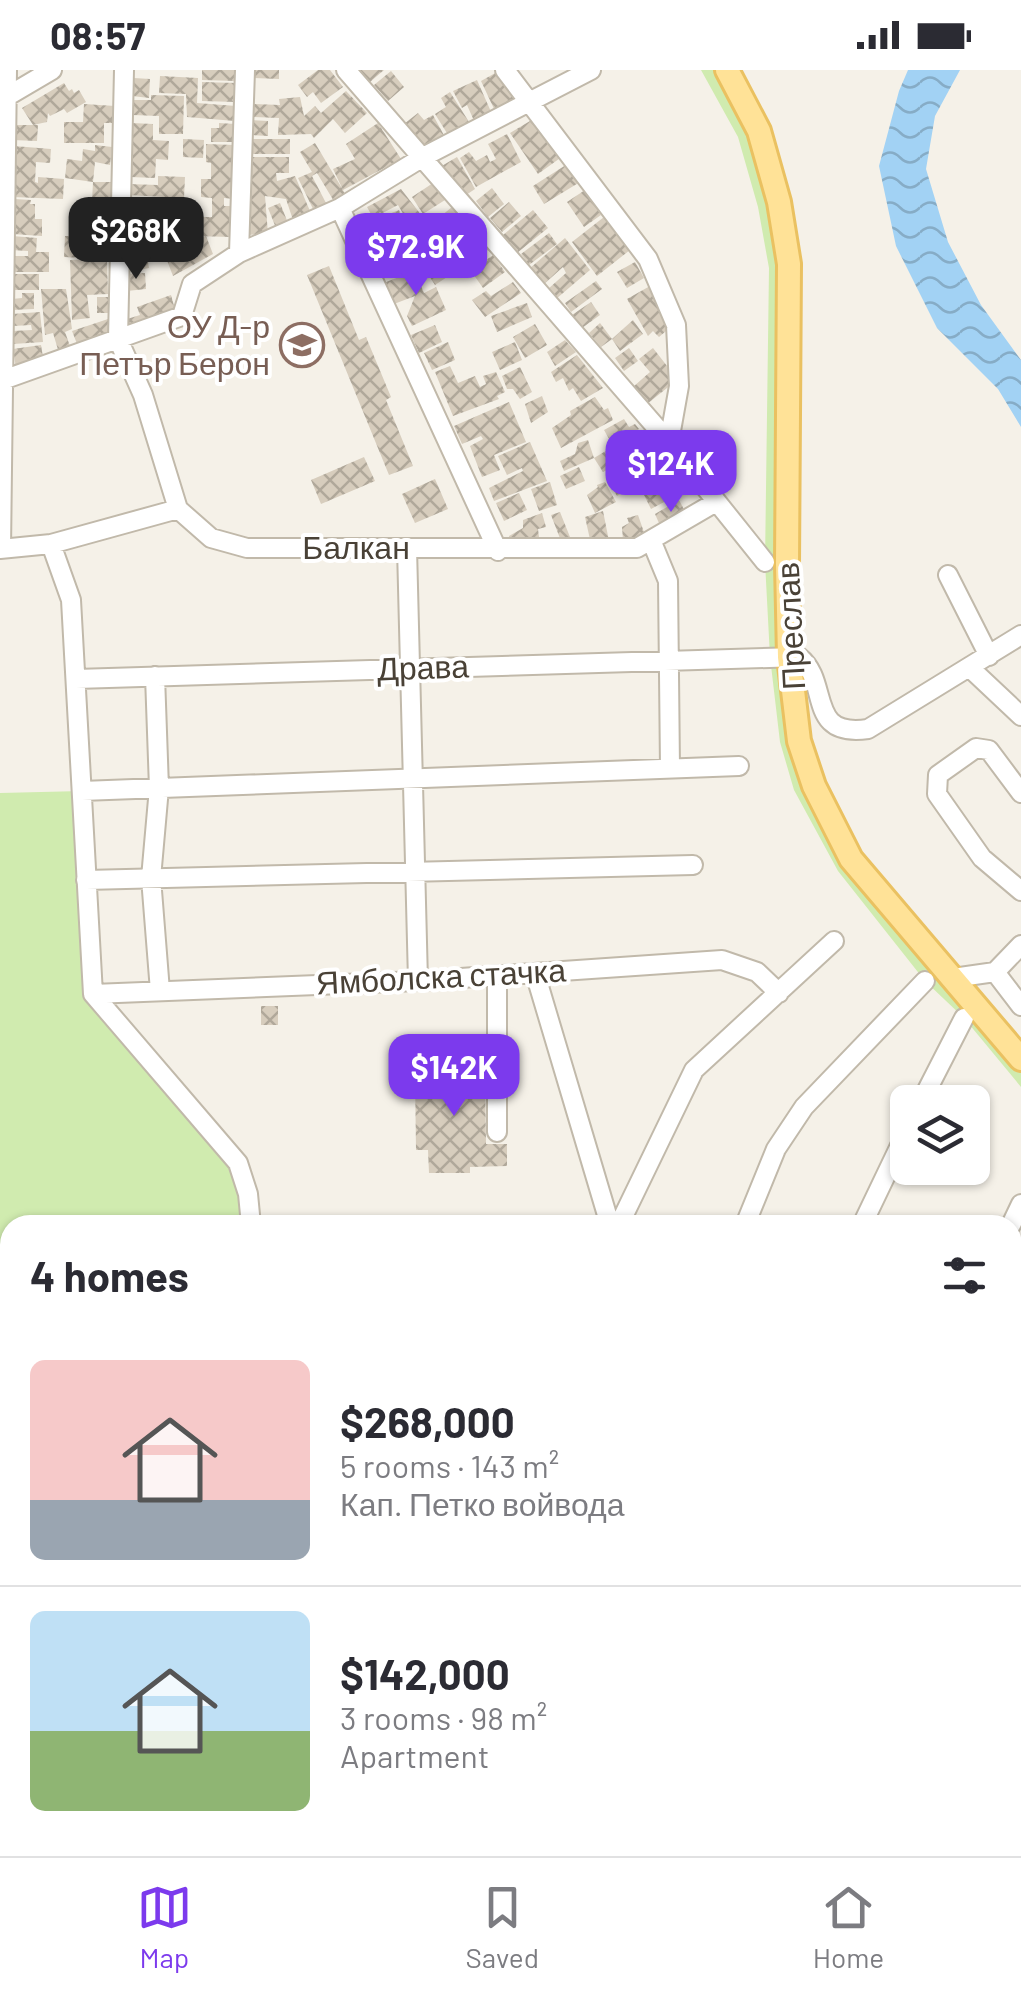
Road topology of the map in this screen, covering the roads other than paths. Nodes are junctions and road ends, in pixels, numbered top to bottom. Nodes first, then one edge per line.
1 (7, 70) edge
2 (52, 70) edge
3 (124, 70) edge
4 (245, 70) edge
5 (346, 70) edge
6 (505, 70) edge
7 (591, 70) edge
8 (726, 70) edge
9 (3, 99) edge
10 (530, 102) junction
11 (423, 157) junction
12 (340, 208) junction
13 (239, 253) junction
14 (118, 340) junction
15 (2, 380) edge
16 (669, 442) junction
17 (716, 502) junction
18 (178, 509) junction
19 (651, 540) junction
20 (51, 544) junction
21 (407, 548) junction
22 (0, 549) edge
23 (498, 551) junction
24 (765, 562) dead end
25 (948, 575) dead end
26 (1021, 635) edge
27 (989, 656) junction
28 (779, 657) junction
29 (668, 660) junction
30 (410, 668) junction
31 (970, 668) junction
32 (154, 676) junction
33 (76, 679) junction
34 (1021, 716) edge
35 (738, 766) dead end
36 (670, 768) junction
37 (413, 778) junction
38 (159, 788) junction
39 (82, 791) junction
40 (1021, 792) edge
41 (693, 865) dead end
42 (415, 872) junction
43 (152, 878) junction
44 (86, 880) junction
45 (1021, 891) edge
46 (834, 941) dead end
47 (1021, 945) edge
48 (995, 972) junction
49 (535, 973) junction
50 (497, 976) junction
51 (953, 978) junction
52 (418, 981) junction
53 (925, 981) dead end
54 (160, 991) junction
55 (779, 992) junction
56 (93, 994) junction
57 (1021, 1006) edge
58 (964, 1018) dead end
59 (1021, 1060) edge
60 (930, 1085) edge
61 (496, 1132) dead end
62 (890, 1167) edge
63 (250, 1215) edge
64 (607, 1215) edge
65 (624, 1215) edge
66 (749, 1215) edge
67 (867, 1215) edge

1 - 9 street
2 - 9 street
3 - 14 street
4 - 13 street
5 - 11 street
6 - 10 street
7 - 10 street
8 - 28 main road, Преслав
9 - 15 street
10 - 11 street
10 - 16 street
11 - 12 street
11 - 16 street
12 - 13 street
12 - 23 street
13 - 14 street
14 - 15 street
14 - 18 street
15 - 22 street
16 - 17 street
17 - 19 street, Балкан
17 - 24 street
18 - 20 street
18 - 21 street, Балкан
19 - 23 street, Балкан
19 - 29 street
20 - 22 street
20 - 33 street
21 - 23 street, Балкан
21 - 30 street
25 - 27 street
26 - 27 street
27 - 31 street
28 - 29 street, Драва
28 - 31 street
28 - 51 main road, Преслав
29 - 30 street, Драва
29 - 36 street
30 - 32 street, Драва
30 - 37 street
31 - 34 street
32 - 33 street, Драва
32 - 38 street
33 - 39 street
35 - 36 street
36 - 37 street
37 - 38 street
37 - 42 street
38 - 39 street
38 - 43 street
39 - 44 street
40 - 45 street
41 - 42 street
42 - 43 street
42 - 52 street
43 - 44 street
43 - 54 street
44 - 56 street
46 - 55 street
47 - 48 street
48 - 51 street
48 - 57 street
49 - 50 street, Ямболска стачка
49 - 55 street, Ямболска стачка
49 - 64 street
50 - 52 street, Ямболска стачка
50 - 61 street
51 - 59 main road, Преслав
52 - 54 street, Ямболска стачка
53 - 66 street
54 - 56 street, Ямболска стачка
55 - 65 street
56 - 63 street
58 - 60 street
62 - 67 street

